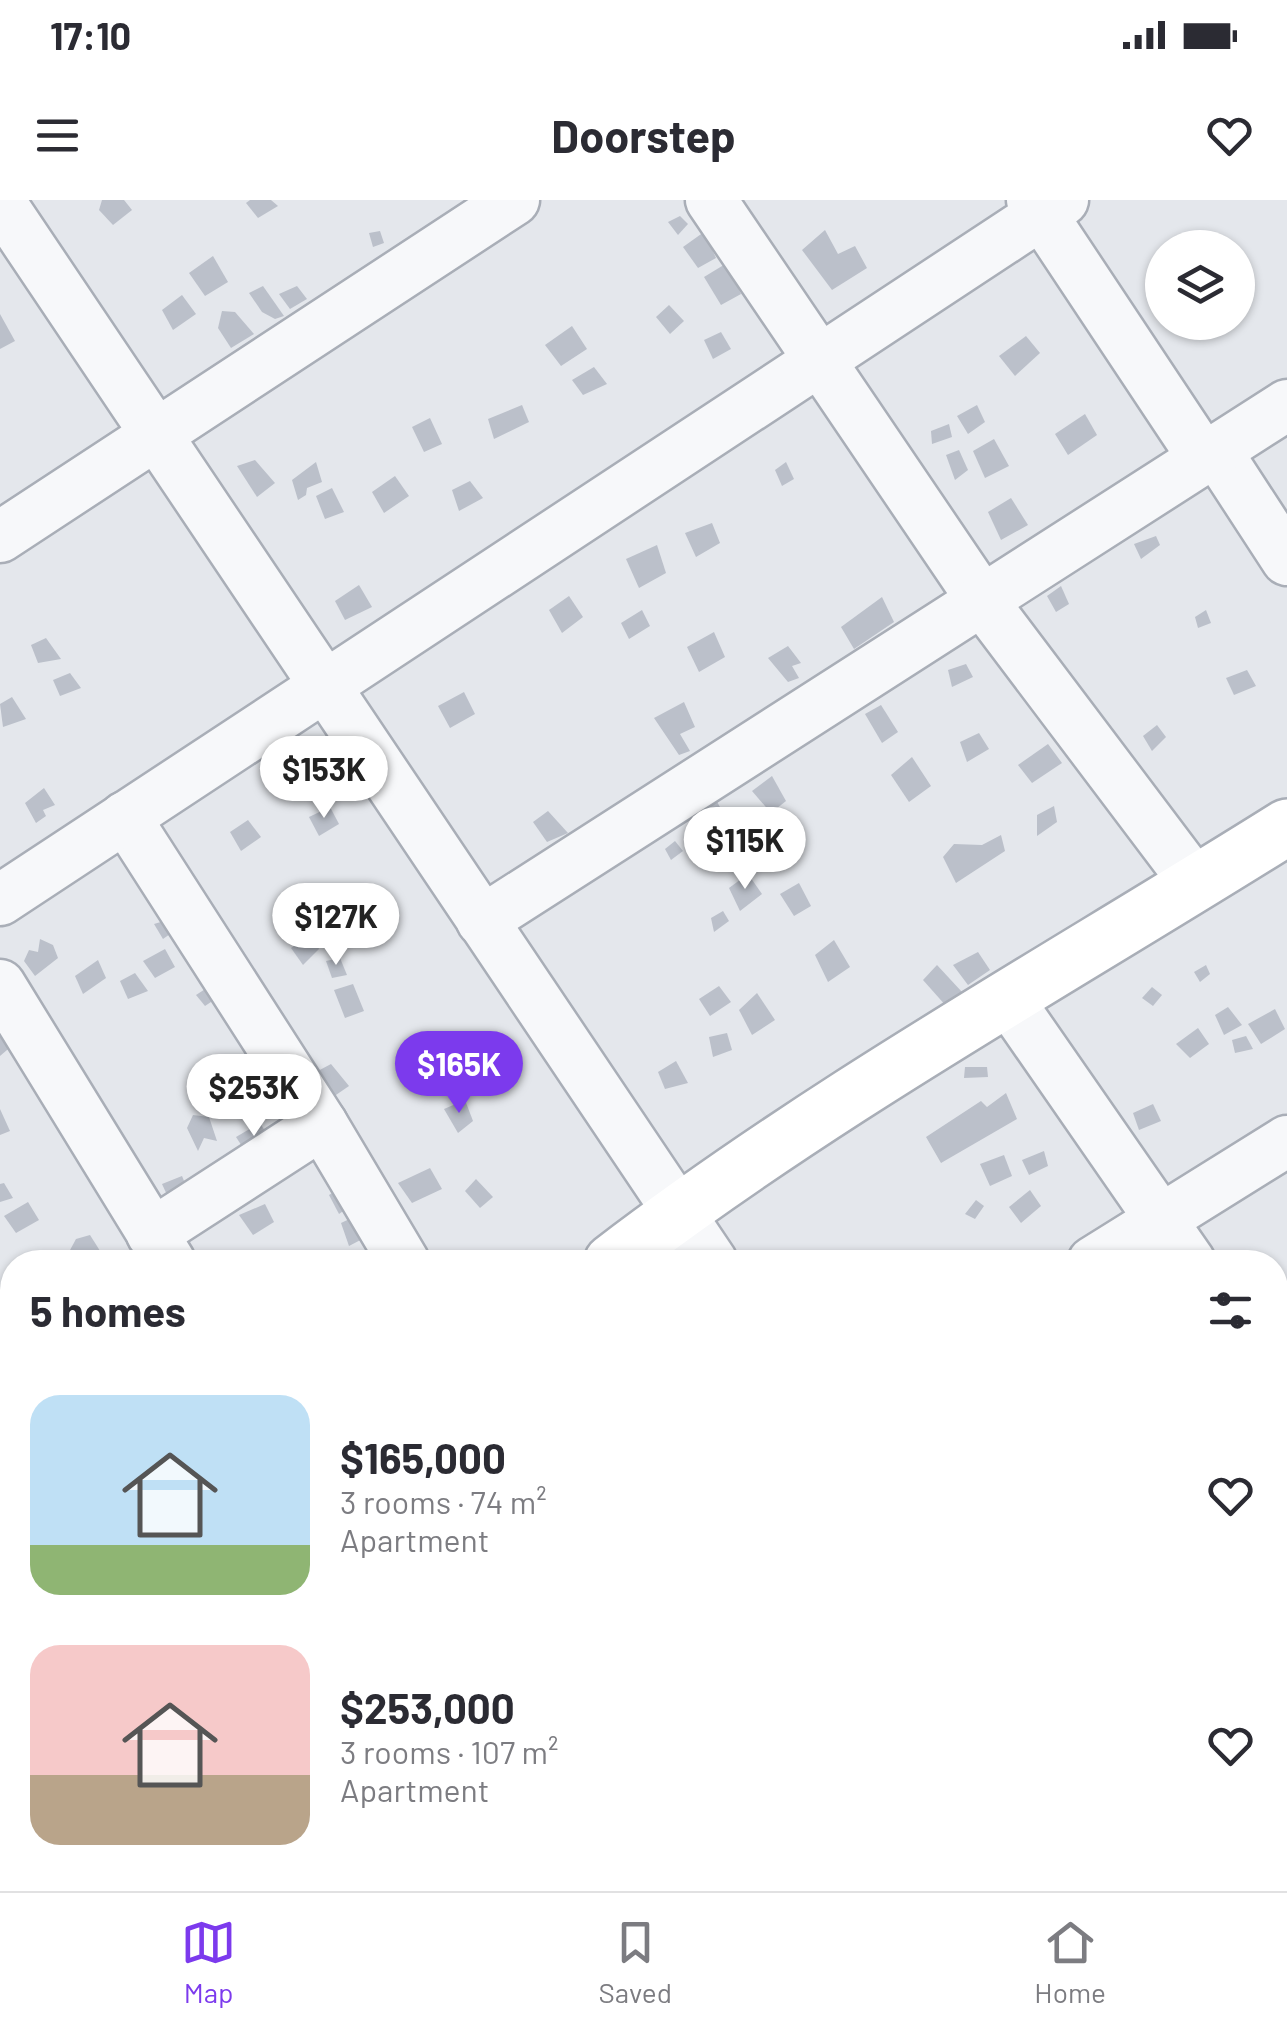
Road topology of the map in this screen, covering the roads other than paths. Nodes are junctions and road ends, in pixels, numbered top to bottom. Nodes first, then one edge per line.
1 (514, 200) edge
2 (710, 200) edge
3 (1046, 205) edge
4 (6, 225) edge
5 (820, 358) junction
6 (1287, 405) edge
7 (155, 434) junction
8 (1210, 455) junction
9 (0, 537) edge
10 (1287, 560) edge
11 (984, 602) junction
12 (324, 685) junction
13 (126, 817) junction
14 (1287, 828) edge
15 (1196, 884) junction
16 (0, 900) edge
17 (482, 921) junction
18 (0, 985) edge
19 (1007, 998) junction
20 (322, 1124) junction
21 (1287, 1140) edge
22 (678, 1212) junction
23 (1162, 1220) junction
24 (161, 1248) edge
25 (397, 1250) edge
26 (628, 1250) edge
27 (704, 1250) edge
28 (1113, 1250) edge
29 (1182, 1250) edge

1 - 7 street
2 - 5 street
3 - 5 street
3 - 8 street
4 - 7 street
5 - 11 street
5 - 12 street
6 - 8 street
7 - 9 street
7 - 12 street
8 - 10 street
8 - 11 street
11 - 15 street
11 - 17 street
12 - 13 street
12 - 17 street
13 - 16 street
13 - 20 street
14 - 15 street
15 - 19 street
17 - 22 street
18 - 24 street
19 - 22 street
19 - 23 street
20 - 24 street
20 - 25 street
21 - 23 street
22 - 26 street
22 - 27 street
23 - 28 street
23 - 29 street

